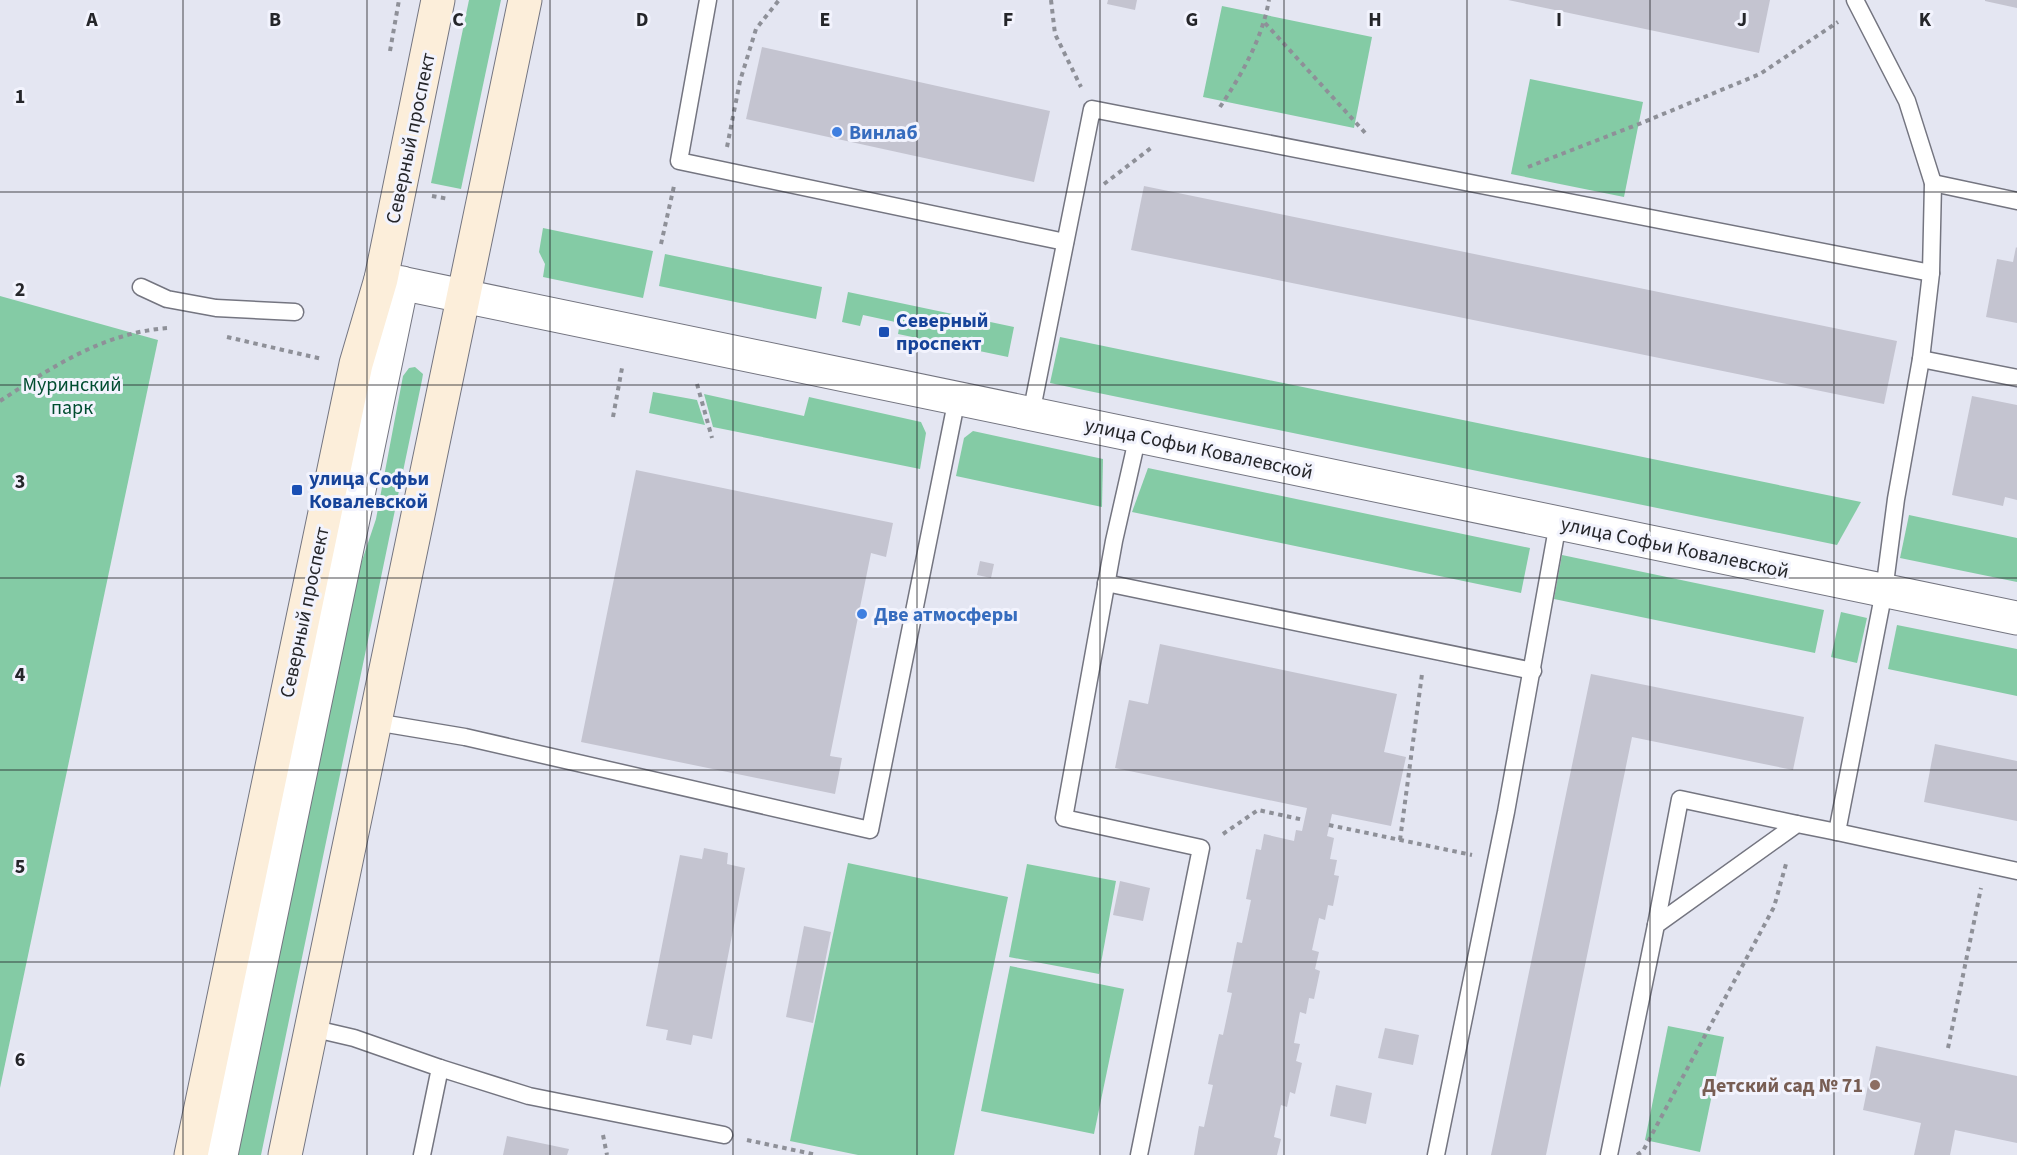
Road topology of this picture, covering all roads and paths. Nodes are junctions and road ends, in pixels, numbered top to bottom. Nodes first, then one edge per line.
1 (435, 0) edge
2 (525, 0) edge
3 (708, 0) edge
4 (778, 0) edge
5 (1052, 0) edge
6 (1269, 0) edge
7 (1856, 4) edge
8 (1265, 23) junction
9 (1092, 109) junction
10 (1180, 125) junction
11 (1204, 130) junction
12 (679, 161) junction
13 (1397, 168) junction
14 (723, 170) junction
15 (1933, 183) junction
16 (1480, 185) junction
17 (431, 195) dead end
18 (458, 201) dead end
19 (2017, 201) edge
20 (1072, 208) junction
21 (1065, 242) junction
22 (661, 244) dead end
23 (1931, 273) junction
24 (391, 281) junction
25 (141, 287) dead end
26 (463, 296) junction
27 (296, 312) dead end
28 (172, 327) dead end
29 (217, 334) dead end
30 (1921, 359) junction
31 (329, 361) dead end
32 (622, 368) dead end
33 (2017, 378) edge
34 (697, 384) dead end
35 (957, 398) junction
36 (0, 401) edge
37 (1031, 414) junction
38 (613, 417) dead end
39 (1138, 435) junction
40 (712, 438) dead end
41 (1558, 523) junction
42 (1106, 583) junction
43 (1884, 591) junction
44 (2017, 618) edge
45 (1426, 649) junction
46 (1533, 671) junction
47 (375, 722) junction
48 (1304, 820) dead end
49 (1797, 824) junction
50 (1329, 825) dead end
51 (1838, 832) junction
52 (1400, 840) junction
53 (1201, 848) junction
54 (1496, 860) junction
55 (1986, 865) junction
56 (2017, 871) edge
57 (1656, 925) junction
58 (311, 1028) junction
59 (1948, 1048) dead end
60 (440, 1068) junction
61 (724, 1135) joint
62 (191, 1155) edge
63 (222, 1155) edge
64 (285, 1155) edge
65 (422, 1155) edge
66 (817, 1155) edge
67 (1139, 1155) edge
68 (1436, 1155) edge
69 (1609, 1155) edge
70 (1637, 1155) edge

1 - 24 main road, Северный проспект
2 - 26 main road
3 - 12 lane
4 - 14 path
5 - 9 path
6 - 8 path
7 - 15 lane
7 - 16 path
8 - 11 path
8 - 13 path
9 - 10 lane
9 - 20 lane
10 - 11 lane
10 - 20 path
11 - 13 lane
12 - 14 lane
12 - 22 path
13 - 16 lane
14 - 21 lane
15 - 19 lane
15 - 23 lane
16 - 23 lane
17 - 18 path
20 - 21 lane
21 - 37 lane
23 - 30 lane
24 - 26 street, улица Софьи Ковалевской
24 - 62 main road, Северный проспект
24 - 63 street, Северный проспект
25 - 27 lane
26 - 35 street, улица Софьи Ковалевской
26 - 47 main road
28 - 36 path
29 - 31 path
30 - 33 lane
30 - 43 lane
32 - 38 path
34 - 40 path
35 - 37 street, улица Софьи Ковалевской
35 - 47 lane
37 - 39 street, улица Софьи Ковалевской
39 - 41 street, улица Софьи Ковалевской
39 - 42 lane
41 - 43 street, улица Софьи Ковалевской
41 - 46 lane
42 - 45 lane
42 - 53 lane
43 - 44 street, улица Софьи Ковалевской
43 - 51 lane
45 - 46 lane
45 - 52 path
46 - 54 lane
47 - 58 main road
48 - 53 path
49 - 51 lane
49 - 57 lane
49 - 57 lane
49 - 70 path
50 - 52 path
51 - 55 lane
52 - 54 path
53 - 67 lane
54 - 68 lane
55 - 56 lane
55 - 59 path
57 - 69 lane
58 - 60 lane
58 - 64 main road
60 - 61 lane
60 - 65 lane
61 - 66 path

